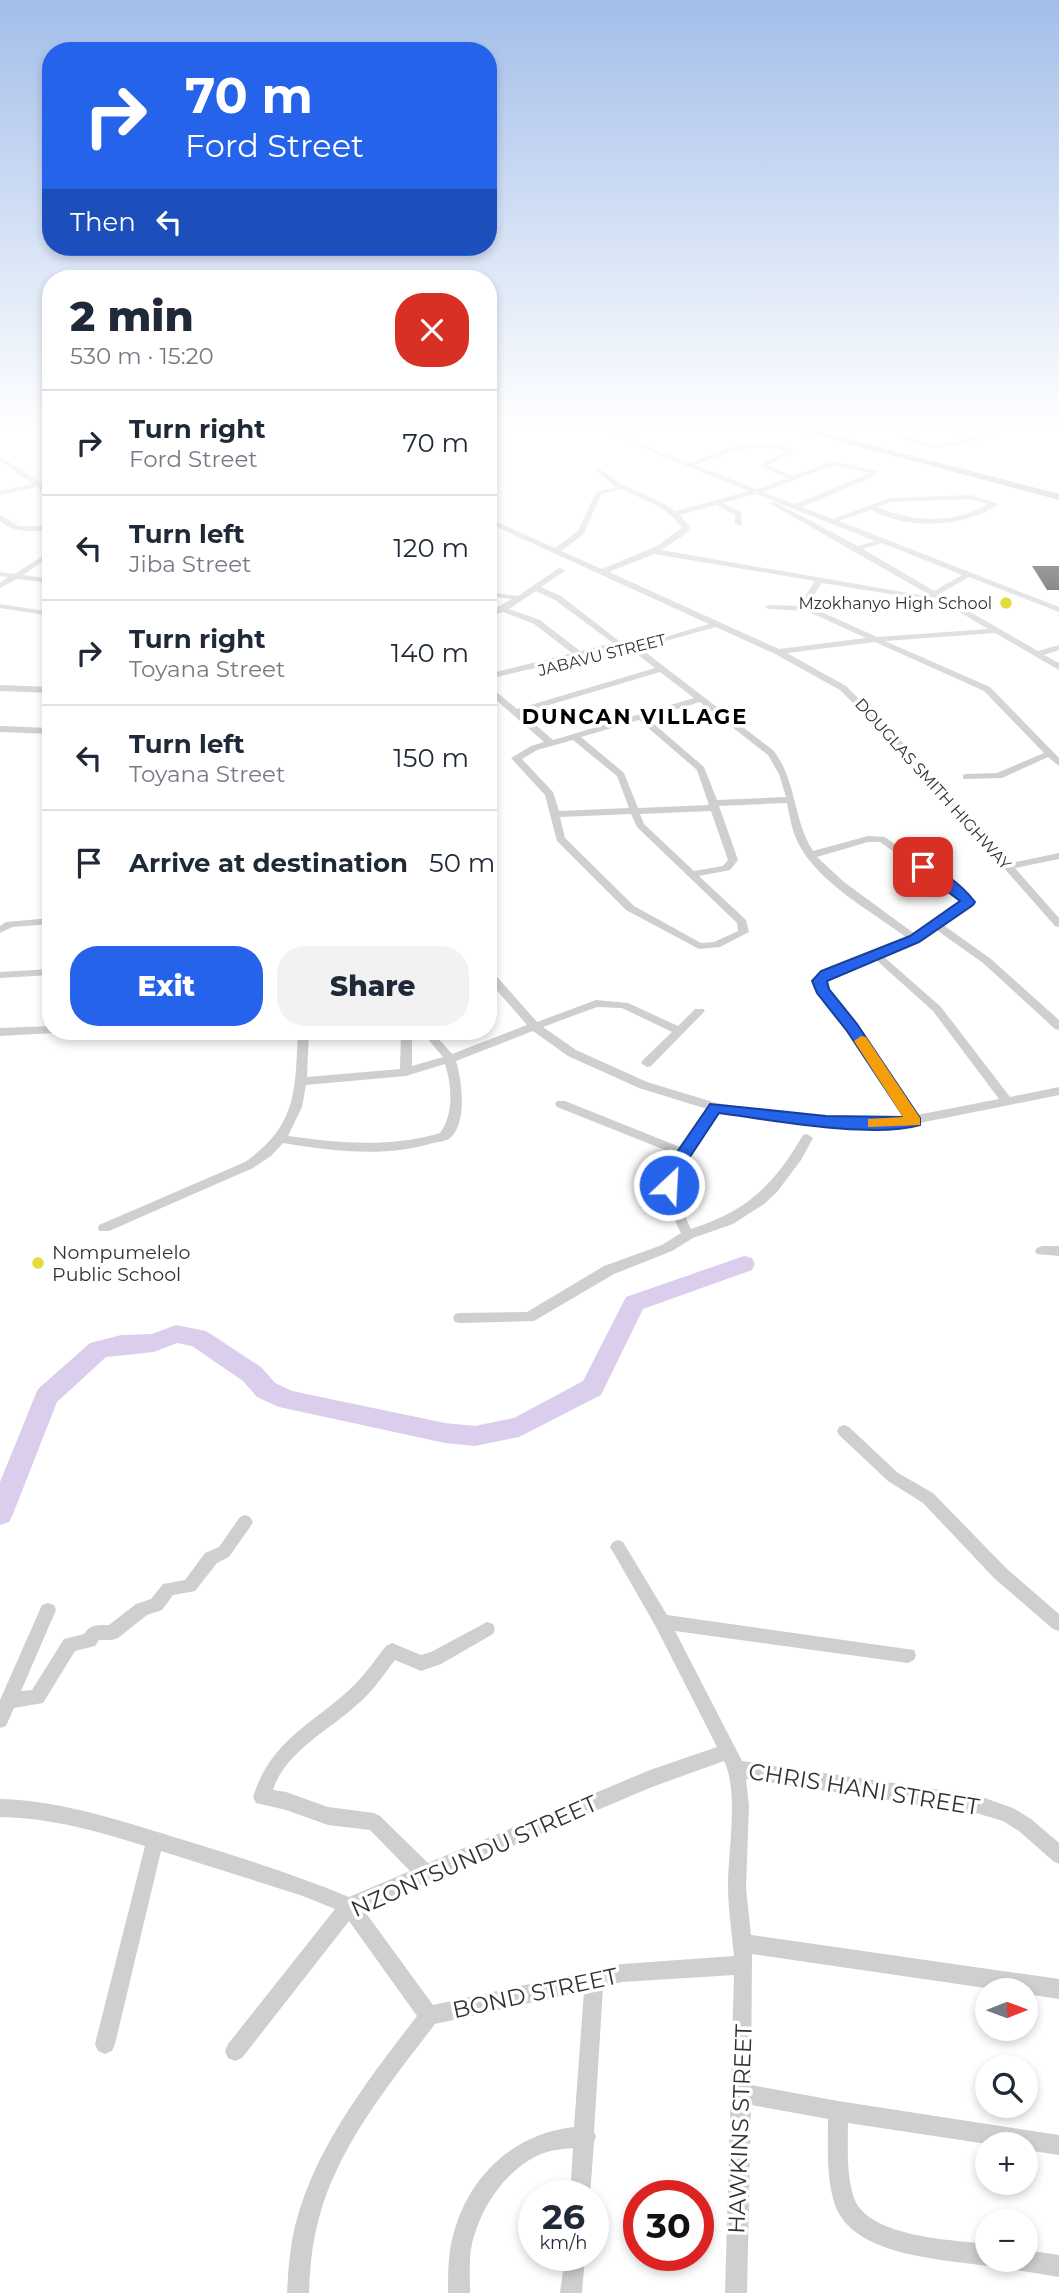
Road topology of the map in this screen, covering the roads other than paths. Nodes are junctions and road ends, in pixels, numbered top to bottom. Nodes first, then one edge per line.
1 (516, 533) edge
2 (580, 533) edge
3 (682, 533) edge
4 (827, 533) edge
5 (862, 533) edge
6 (881, 541) junction
7 (857, 549) junction
8 (556, 551) junction
9 (651, 551) junction
10 (42, 559) edge
11 (562, 570) dead end
12 (602, 572) junction
13 (0, 574) edge
14 (969, 575) junction
15 (14, 576) junction
16 (42, 580) edge
17 (819, 582) junction
18 (0, 586) edge
19 (535, 587) junction
20 (936, 593) junction
21 (497, 595) edge
22 (519, 598) junction
23 (0, 606) edge
24 (769, 607) dead end
25 (808, 608) junction
26 (503, 609) junction
27 (1059, 610) edge
28 (497, 611) edge
29 (42, 613) edge
30 (716, 624) junction
31 (994, 631) junction
32 (877, 639) junction
33 (1059, 647) edge
34 (634, 648) junction
35 (778, 652) junction
36 (1037, 654) junction
37 (580, 655) junction
38 (1059, 667) edge
39 (660, 669) junction
40 (497, 675) edge
41 (497, 684) edge
42 (0, 688) edge
43 (42, 690) edge
44 (497, 695) edge
45 (702, 699) junction
46 (515, 712) junction
47 (642, 718) junction
48 (0, 729) edge
49 (42, 731) edge
50 (575, 737) junction
51 (551, 744) junction
52 (1048, 754) junction
53 (1059, 763) edge
54 (967, 777) dead end
55 (790, 800) junction
56 (713, 806) junction
57 (633, 811) junction
58 (556, 814) junction
59 (811, 855) junction
60 (1059, 856) edge
61 (1007, 867) junction
62 (691, 874) junction
63 (42, 922) edge
64 (935, 924) junction
65 (1059, 924) edge
66 (0, 930) edge
67 (915, 939) junction
68 (877, 956) junction
69 (42, 973) edge
70 (0, 975) edge
71 (497, 983) edge
72 (699, 1011) dead end
73 (1059, 1026) edge
74 (536, 1028) junction
75 (42, 1030) edge
76 (678, 1030) junction
77 (0, 1032) edge
78 (303, 1040) edge
79 (407, 1040) edge
80 (434, 1040) edge
81 (450, 1059) junction
82 (647, 1063) dead end
83 (406, 1072) junction
84 (303, 1081) junction
85 (1059, 1091) edge
86 (1008, 1102) junction
87 (561, 1104) dead end
88 (715, 1107) junction
89 (915, 1121) junction
90 (807, 1138) dead end
91 (282, 1139) junction
92 (684, 1153) junction
93 (104, 1228) dead end
94 (688, 1235) junction
95 (1042, 1251) dead end
96 (1059, 1251) edge
97 (460, 1318) dead end
98 (845, 1431) dead end
99 (245, 1522) dead end
100 (618, 1547) dead end
101 (48, 1610) dead end
102 (662, 1622) junction
103 (1059, 1624) edge
104 (488, 1629) dead end
105 (908, 1655) dead end
106 (8, 1701) junction
107 (0, 1720) edge
108 (729, 1751) junction
109 (737, 1769) junction
110 (0, 1808) edge
111 (155, 1841) junction
112 (1059, 1855) edge
113 (426, 1874) junction
114 (349, 1906) junction
115 (744, 1943) junction
116 (744, 1965) junction
117 (594, 1979) junction
118 (1059, 1989) edge
119 (429, 2016) junction
120 (105, 2044) dead end
121 (235, 2051) dead end
122 (743, 2093) junction
123 (838, 2111) junction
124 (586, 2136) junction
125 (1059, 2145) edge
126 (582, 2180) edge
127 (975, 2253) edge
128 (1038, 2263) edge
129 (1059, 2266) edge
130 (573, 2271) edge
131 (298, 2293) edge
132 (459, 2293) edge
133 (571, 2293) edge
134 (736, 2293) edge

1 - 8 street, DOUGLAS SMITH HIGHWAY
2 - 8 street
3 - 9 street
4 - 7 street
5 - 6 street
6 - 7 street
6 - 14 street
7 - 20 street
8 - 12 street, DOUGLAS SMITH HIGHWAY
9 - 12 street
9 - 17 street
10 - 15 street
11 - 19 street
12 - 30 street, DOUGLAS SMITH HIGHWAY
13 - 15 street
14 - 20 street
14 - 27 street
15 - 16 street
15 - 18 street
17 - 20 street
17 - 25 street
19 - 22 street
19 - 37 street
20 - 31 street
21 - 22 street
22 - 26 street
23 - 29 street
24 - 25 street
25 - 32 street
26 - 28 street
26 - 37 street
30 - 34 street, JABAVU STREET
30 - 35 street, DOUGLAS SMITH HIGHWAY
31 - 32 street
31 - 36 street
32 - 35 street
32 - 52 street
33 - 36 street
34 - 39 street
34 - 41 street, JABAVU STREET
35 - 61 street, DOUGLAS SMITH HIGHWAY
36 - 38 street
37 - 40 street
39 - 45 street
39 - 46 street
42 - 43 street
44 - 46 street
45 - 47 street
45 - 55 street
46 - 51 street
47 - 50 street
47 - 56 street
48 - 49 street
50 - 51 street
50 - 57 street
51 - 58 street
52 - 53 street
52 - 54 street
55 - 56 street
55 - 59 street
56 - 57 street
56 - 62 street
57 - 58 street
57 - 62 street
58 - 62 street
59 - 64 street
59 - 67 street
60 - 61 street
61 - 65 street, DOUGLAS SMITH HIGHWAY
63 - 66 street
64 - 67 street
64 - 73 street
67 - 68 street
68 - 86 street
68 - 89 street
69 - 70 street
71 - 74 street
72 - 76 street
74 - 76 street
74 - 81 street
74 - 88 street
75 - 77 street
76 - 82 street
78 - 84 street
79 - 83 street
80 - 81 street
81 - 83 street
81 - 91 street
83 - 84 street
84 - 91 street
85 - 86 street
86 - 89 street
87 - 92 street
88 - 89 street
88 - 92 street
90 - 94 street
91 - 93 street
92 - 94 street
94 - 97 street
95 - 96 street
98 - 103 street
99 - 106 street
100 - 102 street, HAWKINS STREET
101 - 106 street
102 - 105 street
102 - 108 street, HAWKINS STREET
104 - 113 street
106 - 107 street
108 - 109 street, HAWKINS STREET
108 - 113 street, NZONTSUNDU STREET
109 - 112 street, CHRIS HANI STREET
109 - 115 street, HAWKINS STREET
110 - 111 street
111 - 114 street
111 - 120 street
113 - 114 street, NZONTSUNDU STREET
114 - 119 street
114 - 121 street, NZONTSUNDU STREET
115 - 116 street, HAWKINS STREET
115 - 118 street
116 - 117 street, BOND STREET
116 - 122 street, HAWKINS STREET
117 - 119 street, BOND STREET
117 - 124 street
119 - 131 street, BOND STREET
122 - 123 street
122 - 134 street, HAWKINS STREET
123 - 125 street
123 - 127 street
124 - 126 street
124 - 132 street
128 - 129 street
130 - 133 street

